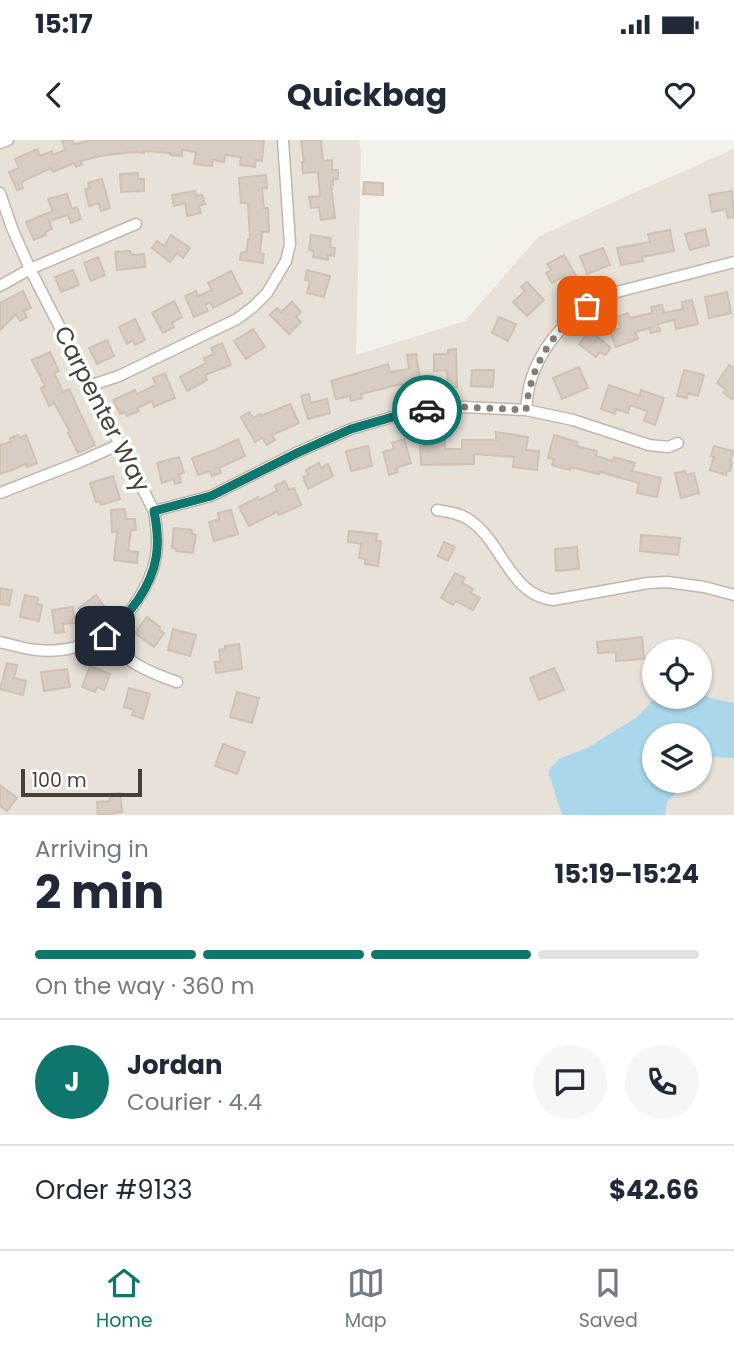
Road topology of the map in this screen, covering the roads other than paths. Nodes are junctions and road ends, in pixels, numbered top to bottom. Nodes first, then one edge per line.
1 (8, 140) edge
2 (283, 140) edge
3 (0, 143) edge
4 (0, 193) edge
5 (136, 224) dead end
6 (734, 262) edge
7 (30, 269) junction
8 (0, 286) edge
9 (89, 386) junction
10 (526, 410) junction
11 (678, 443) dead end
12 (120, 444) junction
13 (0, 493) edge
14 (437, 510) dead end
15 (154, 511) junction
16 (734, 595) edge
17 (105, 636) junction
18 (0, 642) edge
19 (177, 682) dead end

1 - 3 street
2 - 9 street
4 - 7 street, Carpenter Way
5 - 7 street
6 - 10 street
7 - 8 street
7 - 9 street, Carpenter Way
9 - 12 street, Carpenter Way
10 - 11 street
10 - 15 street
12 - 13 street
12 - 15 street, Carpenter Way
14 - 16 street
15 - 17 street, Carpenter Way
17 - 18 street, Carpenter Way
17 - 19 street

